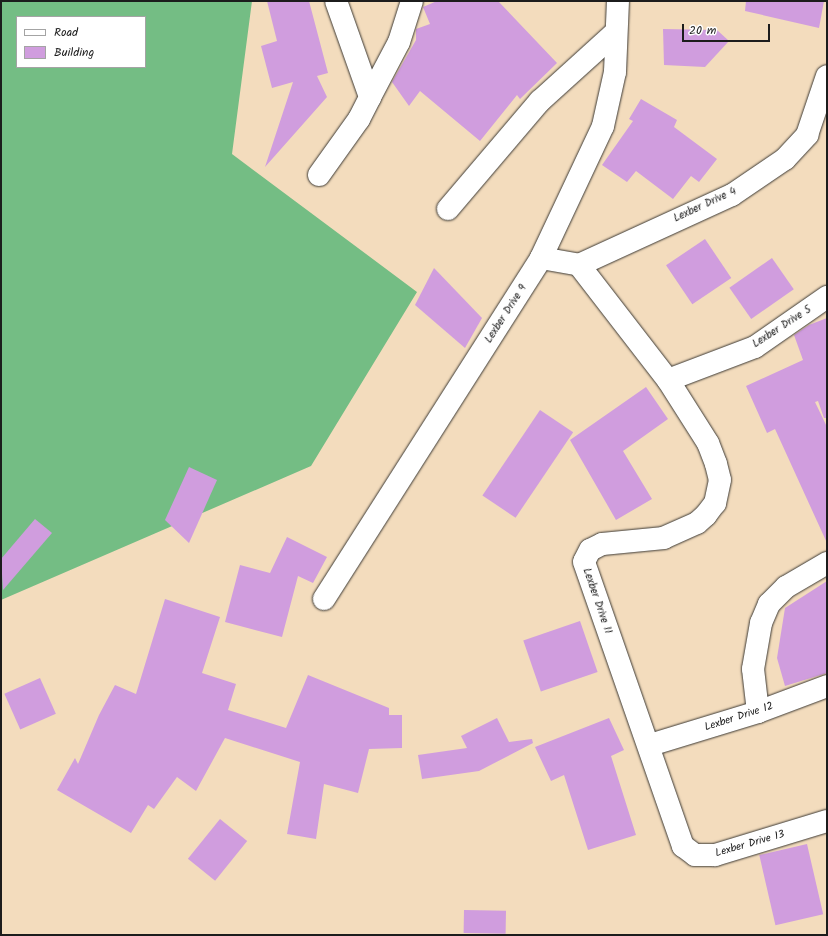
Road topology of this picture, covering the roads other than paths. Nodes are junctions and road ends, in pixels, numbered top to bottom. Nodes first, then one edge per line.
1 (336, 1) edge
2 (412, 1) edge
3 (618, 1) edge
4 (615, 33) junction
5 (827, 76) edge
6 (370, 97) junction
7 (319, 175) dead end
8 (448, 209) dead end
9 (541, 258) junction
10 (579, 265) junction
11 (827, 297) edge
12 (668, 380) junction
13 (827, 563) edge
14 (324, 599) dead end
15 (827, 686) edge
16 (758, 712) junction
17 (650, 745) junction
18 (673, 816) joint
19 (827, 821) edge

1 - 6 street
2 - 6 street
3 - 4 street, Lexber Drive 9
4 - 8 street
4 - 9 street, Lexber Drive 9
5 - 10 street, Lexber Drive 4
6 - 7 street
9 - 10 street
9 - 14 street, Lexber Drive 9
10 - 12 street, Lexber Drive 11
11 - 12 street, Lexber Drive 5
12 - 17 street, Lexber Drive 11
13 - 16 street
15 - 16 street, Lexber Drive 12
16 - 17 street, Lexber Drive 12
17 - 18 street, Lexber Drive 11
18 - 19 street, Lexber Drive 13

